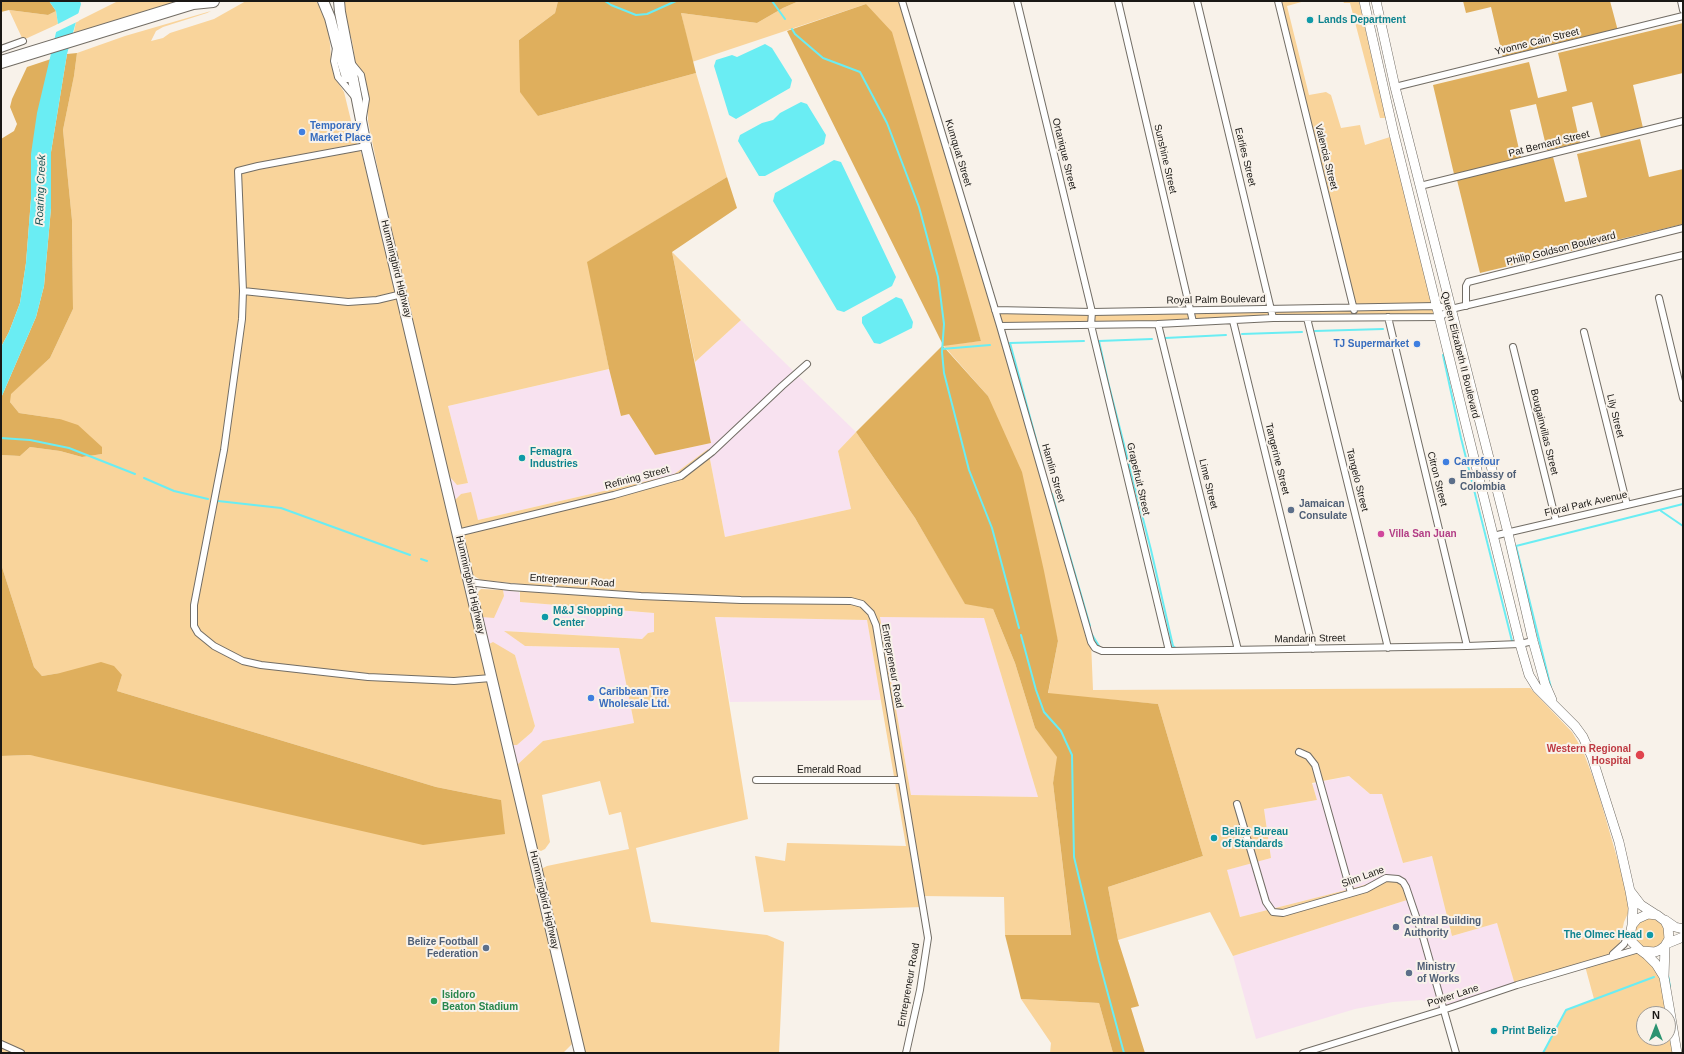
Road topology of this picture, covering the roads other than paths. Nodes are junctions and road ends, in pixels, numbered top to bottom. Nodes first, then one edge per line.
1 (213, 1) edge
2 (323, 1) edge
3 (340, 1) edge
4 (902, 1) edge
5 (1017, 1) edge
6 (1118, 1) edge
7 (1197, 1) edge
8 (1278, 1) edge
9 (1364, 1) edge
10 (1376, 1) edge
11 (1681, 1) edge
12 (195, 2) edge
13 (1683, 10) edge
14 (1683, 16) edge
15 (1381, 24) junction
16 (1369, 26) junction
17 (23, 41) dead end
18 (1, 49) edge
19 (1, 62) edge
20 (1395, 87) junction
21 (361, 121) junction
22 (1683, 121) edge
23 (1405, 127) junction
24 (1393, 130) junction
25 (366, 146) junction
26 (1420, 186) junction
27 (1683, 228) edge
28 (1683, 255) edge
29 (243, 290) junction
30 (402, 294) junction
31 (1659, 298) dead end
32 (1437, 306) junction
33 (1466, 306) junction
34 (1354, 308) junction
35 (1271, 309) junction
36 (1451, 309) junction
37 (995, 310) junction
38 (1190, 310) junction
39 (1092, 312) junction
40 (1440, 316) junction
41 (1356, 317) junction
42 (1388, 317) junction
43 (1273, 318) junction
44 (1307, 318) junction
45 (1233, 321) junction
46 (1193, 322) junction
47 (1158, 324) junction
48 (1091, 325) junction
49 (1000, 326) junction
50 (1584, 332) dead end
51 (1513, 347) dead end
52 (807, 364) dead end
53 (1683, 398) edge
54 (1683, 492) edge
55 (1627, 505) junction
56 (1556, 521) junction
57 (458, 533) junction
58 (1508, 533) junction
59 (1493, 536) junction
60 (468, 582) junction
61 (1091, 642) joint
62 (1533, 642) junction
63 (1520, 644) junction
64 (1467, 646) junction
65 (1388, 648) junction
66 (1313, 649) junction
67 (1238, 650) junction
68 (1169, 651) junction
69 (491, 678) junction
70 (1555, 706) junction
71 (1300, 752) dead end
72 (756, 780) dead end
73 (902, 780) junction
74 (1237, 804) dead end
75 (1630, 891) junction
76 (1351, 893) junction
77 (1659, 916) junction
78 (1631, 927) junction
79 (1683, 929) edge
80 (1683, 937) edge
81 (1666, 945) junction
82 (1640, 950) junction
83 (1608, 957) junction
84 (1664, 978) junction
85 (1444, 1010) junction
86 (1, 1044) edge
87 (21, 1053) edge
88 (580, 1053) edge
89 (906, 1053) edge
90 (1303, 1053) edge
91 (1456, 1053) edge
92 (1677, 1053) edge

1 - 12 highway
2 - 21 main road, Hummingbird Highway
3 - 21 main road, Hummingbird Highway
4 - 37 street, Kumquat Street
5 - 39 street, Ortanique Street
6 - 38 street, Sunshine Street
7 - 35 street, Earlies Street
8 - 34 street, Valencia Street
9 - 16 street, Queen Elizabeth II Boulevard
10 - 15 street, Queen Elizabeth II Boulevard
11 - 13 street
12 - 19 highway
14 - 20 street, Yvonne Cain Street
15 - 16 street
15 - 20 street, Queen Elizabeth II Boulevard
16 - 24 street, Queen Elizabeth II Boulevard
17 - 18 street
20 - 23 street, Queen Elizabeth II Boulevard
21 - 25 main road, Hummingbird Highway
22 - 26 street, Pat Bernard Street
23 - 24 street
23 - 26 street, Queen Elizabeth II Boulevard
24 - 32 street, Queen Elizabeth II Boulevard
25 - 29 street
25 - 30 main road, Hummingbird Highway
26 - 36 street, Queen Elizabeth II Boulevard
27 - 33 street, Philip Goldson Boulevard
28 - 33 street
29 - 30 street
29 - 69 street
30 - 57 main road, Hummingbird Highway
31 - 53 street
32 - 34 street, Royal Palm Boulevard
32 - 36 street, Royal Palm Boulevard
32 - 40 street, Queen Elizabeth II Boulevard
33 - 36 street
34 - 35 street, Royal Palm Boulevard
34 - 41 street, Valencia Street
35 - 38 street, Royal Palm Boulevard
35 - 43 street, Earlies Street
36 - 40 street
36 - 58 street, Queen Elizabeth II Boulevard
37 - 39 street, Royal Palm Boulevard
37 - 49 street, Hamlin Street
38 - 39 street, Royal Palm Boulevard
38 - 46 street, Sunshine Street
39 - 48 street, Grapefruit Street
40 - 42 street, Royal Palm Boulevard
40 - 59 street, Queen Elizabeth II Boulevard
41 - 42 street, Royal Palm Boulevard
41 - 44 street, Royal Palm Boulevard
42 - 64 street, Citron Street
43 - 44 street, Royal Palm Boulevard
43 - 45 street, Royal Palm Boulevard
44 - 65 street, Tangelo Street
45 - 46 street, Royal Palm Boulevard
45 - 66 street, Tangerine Street
46 - 47 street, Royal Palm Boulevard
47 - 48 street, Royal Palm Boulevard
47 - 67 street, Lime Street
48 - 49 street, Royal Palm Boulevard
48 - 68 street, Grapefruit Street
49 - 61 street, Hamlin Street
50 - 55 street, Lily Street
51 - 56 street, Bougainvillas Street
52 - 57 street, Refining Street
54 - 55 street, Floral Park Avenue
55 - 56 street, Floral Park Avenue
56 - 58 street, Floral Park Avenue
57 - 60 main road, Hummingbird Highway
58 - 59 street, Floral Park Avenue
58 - 62 street, Queen Elizabeth II Boulevard
59 - 63 street, Queen Elizabeth II Boulevard
60 - 69 main road, Hummingbird Highway
60 - 73 street, Entrepreneur Road
61 - 68 street, Mandarin Street
62 - 63 street, Mandarin Street
62 - 70 street, Queen Elizabeth II Boulevard
63 - 64 street, Mandarin Street
63 - 70 street, Queen Elizabeth II Boulevard
64 - 65 street, Mandarin Street
65 - 66 street, Mandarin Street
66 - 67 street, Mandarin Street
67 - 68 street, Mandarin Street
69 - 88 main road, Hummingbird Highway
70 - 75 street, Queen Elizabeth II Boulevard
71 - 76 street
72 - 73 street, Emerald Road
73 - 89 street, Entrepreneur Road
74 - 76 street, Slim Lane
75 - 77 street, Queen Elizabeth II Boulevard
75 - 78 street, Queen Elizabeth II Boulevard
76 - 85 street, Slim Lane
77 - 78 street
77 - 79 street, Queen Elizabeth II Boulevard
77 - 81 street
78 - 82 street
78 - 83 street, Power Lane
80 - 81 street
81 - 82 street
81 - 84 street
82 - 83 street, Power Lane
82 - 84 street
83 - 85 street, Power Lane
84 - 92 street
85 - 90 street, Power Lane
85 - 91 street, Slim Lane
86 - 87 street

